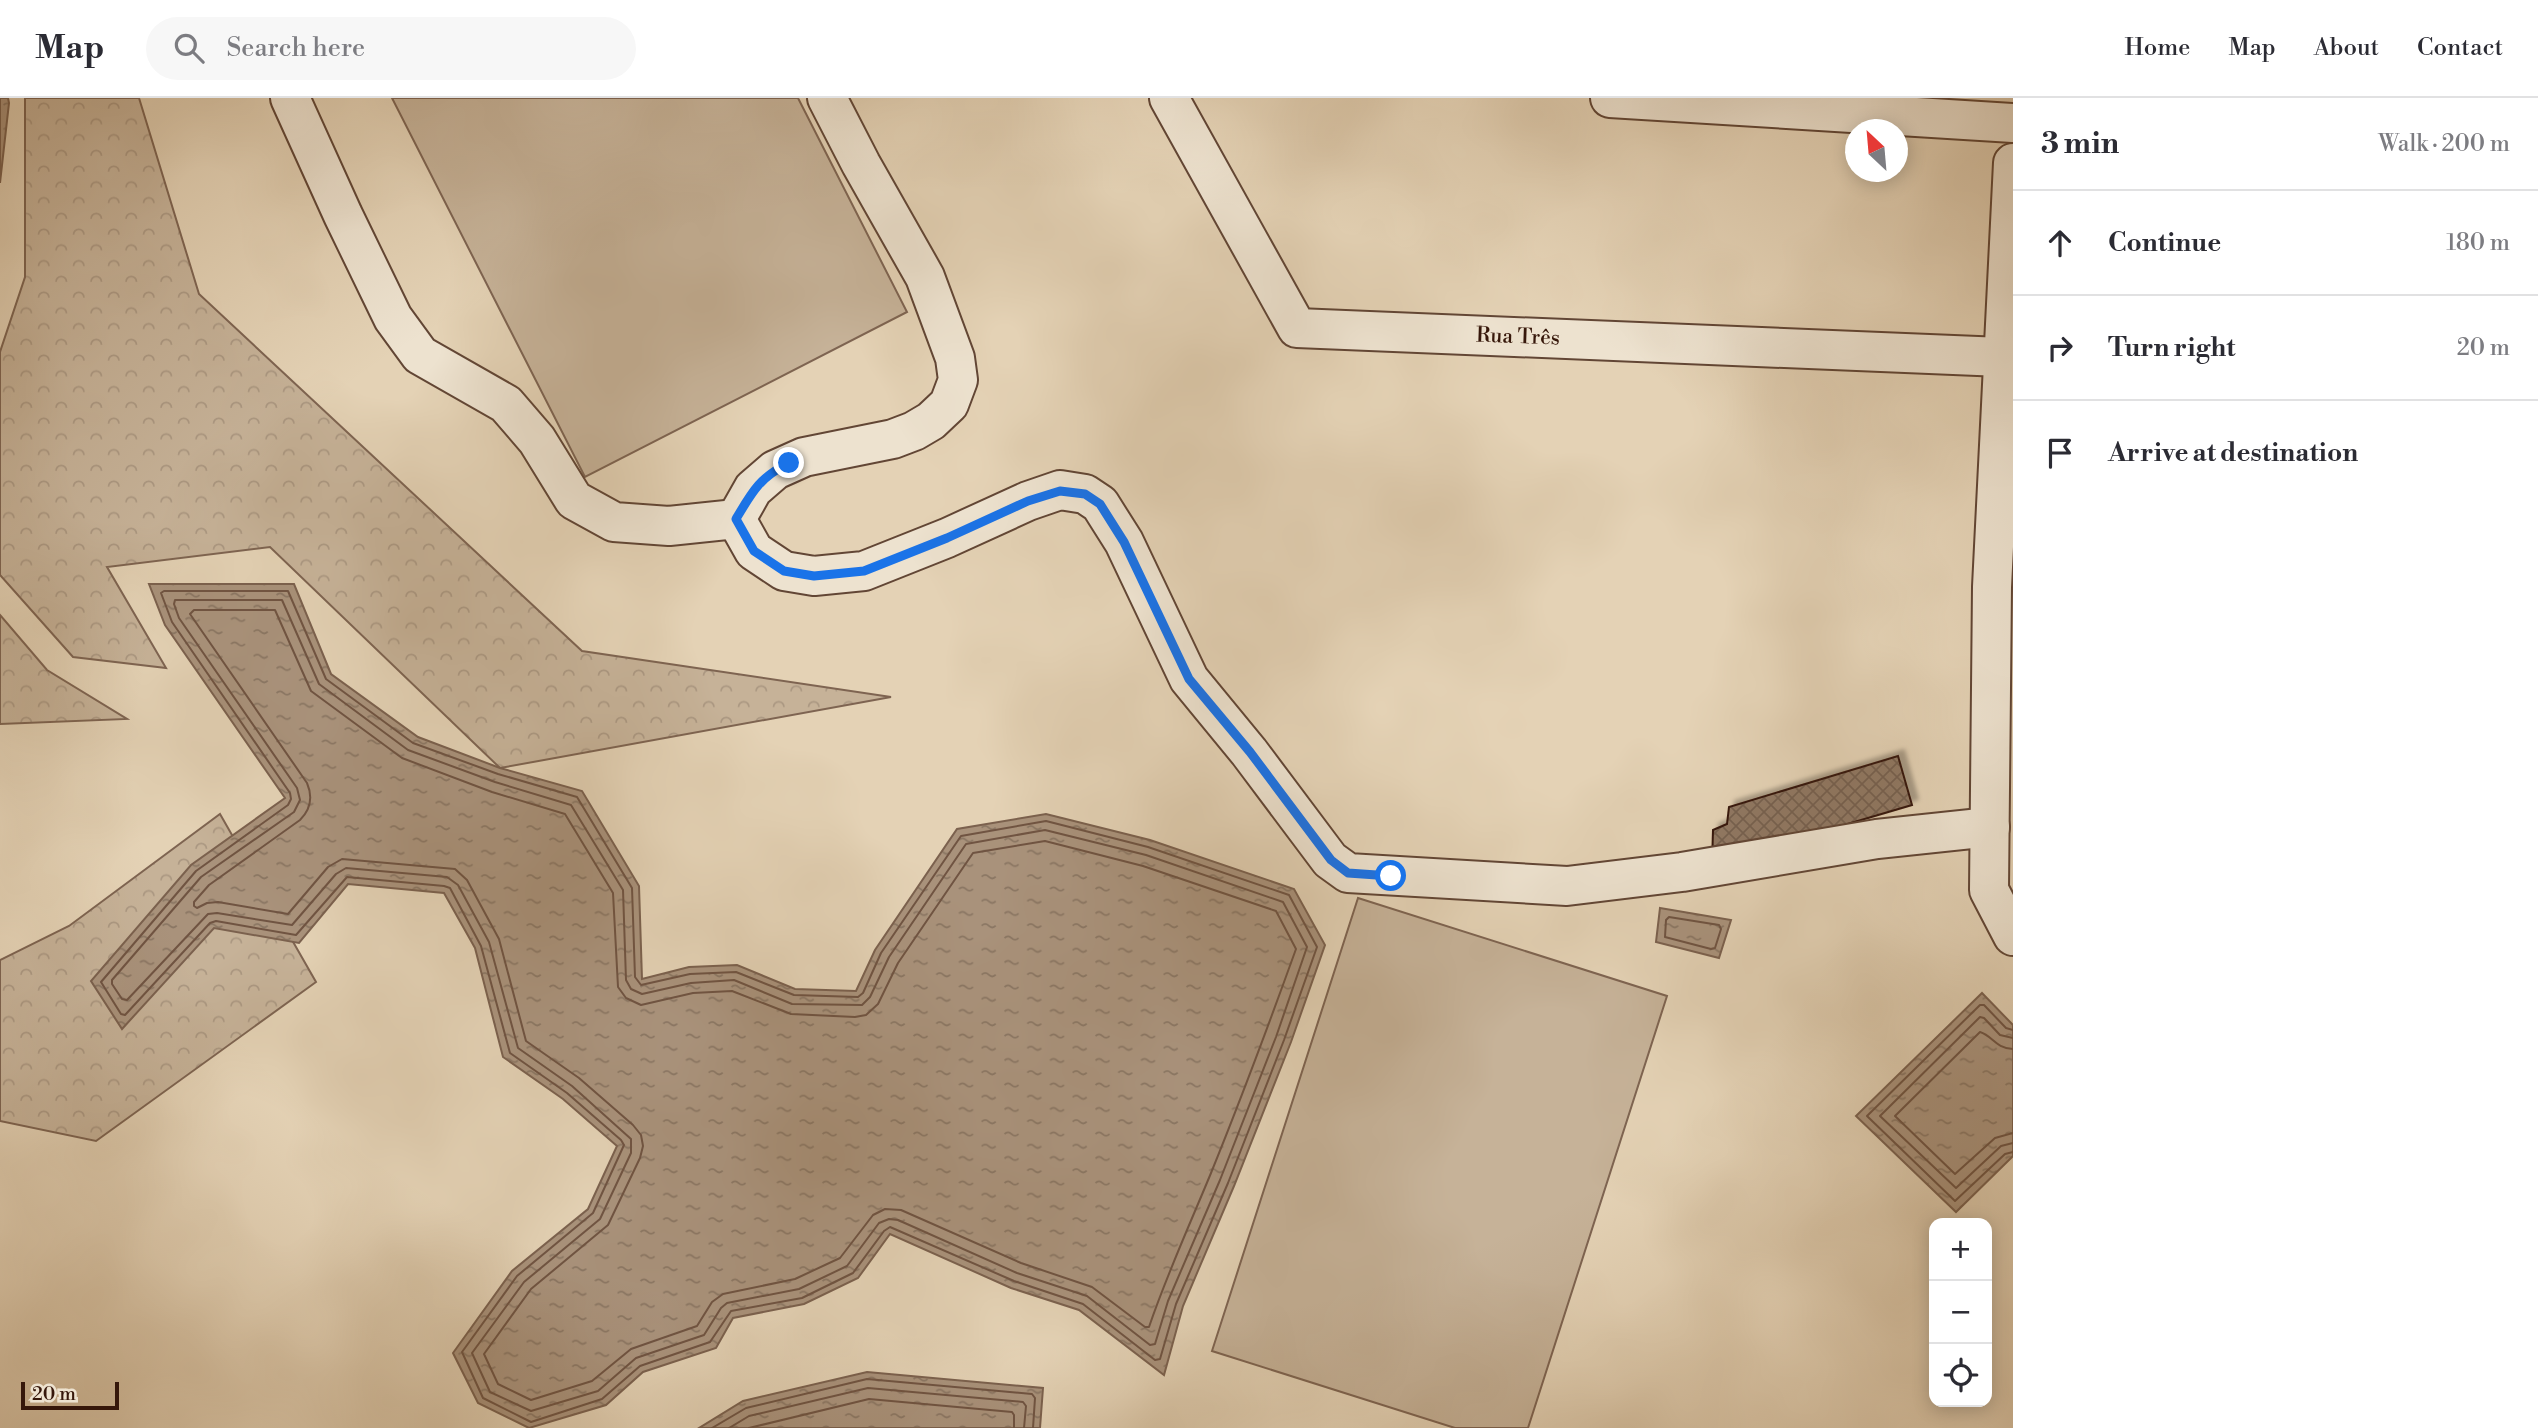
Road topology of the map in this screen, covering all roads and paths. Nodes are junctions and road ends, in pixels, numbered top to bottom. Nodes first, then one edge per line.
1 (290, 98) edge
2 (827, 98) edge
3 (1169, 98) edge
4 (1610, 98) edge
5 (2013, 123) edge
6 (2013, 163) edge
7 (2002, 357) junction
8 (736, 519) junction
9 (1990, 827) junction
10 (2013, 936) edge

1 - 8 street
2 - 8 street
3 - 7 street, Rua Três
4 - 5 street
6 - 7 street
7 - 9 street
8 - 9 street
9 - 10 street

